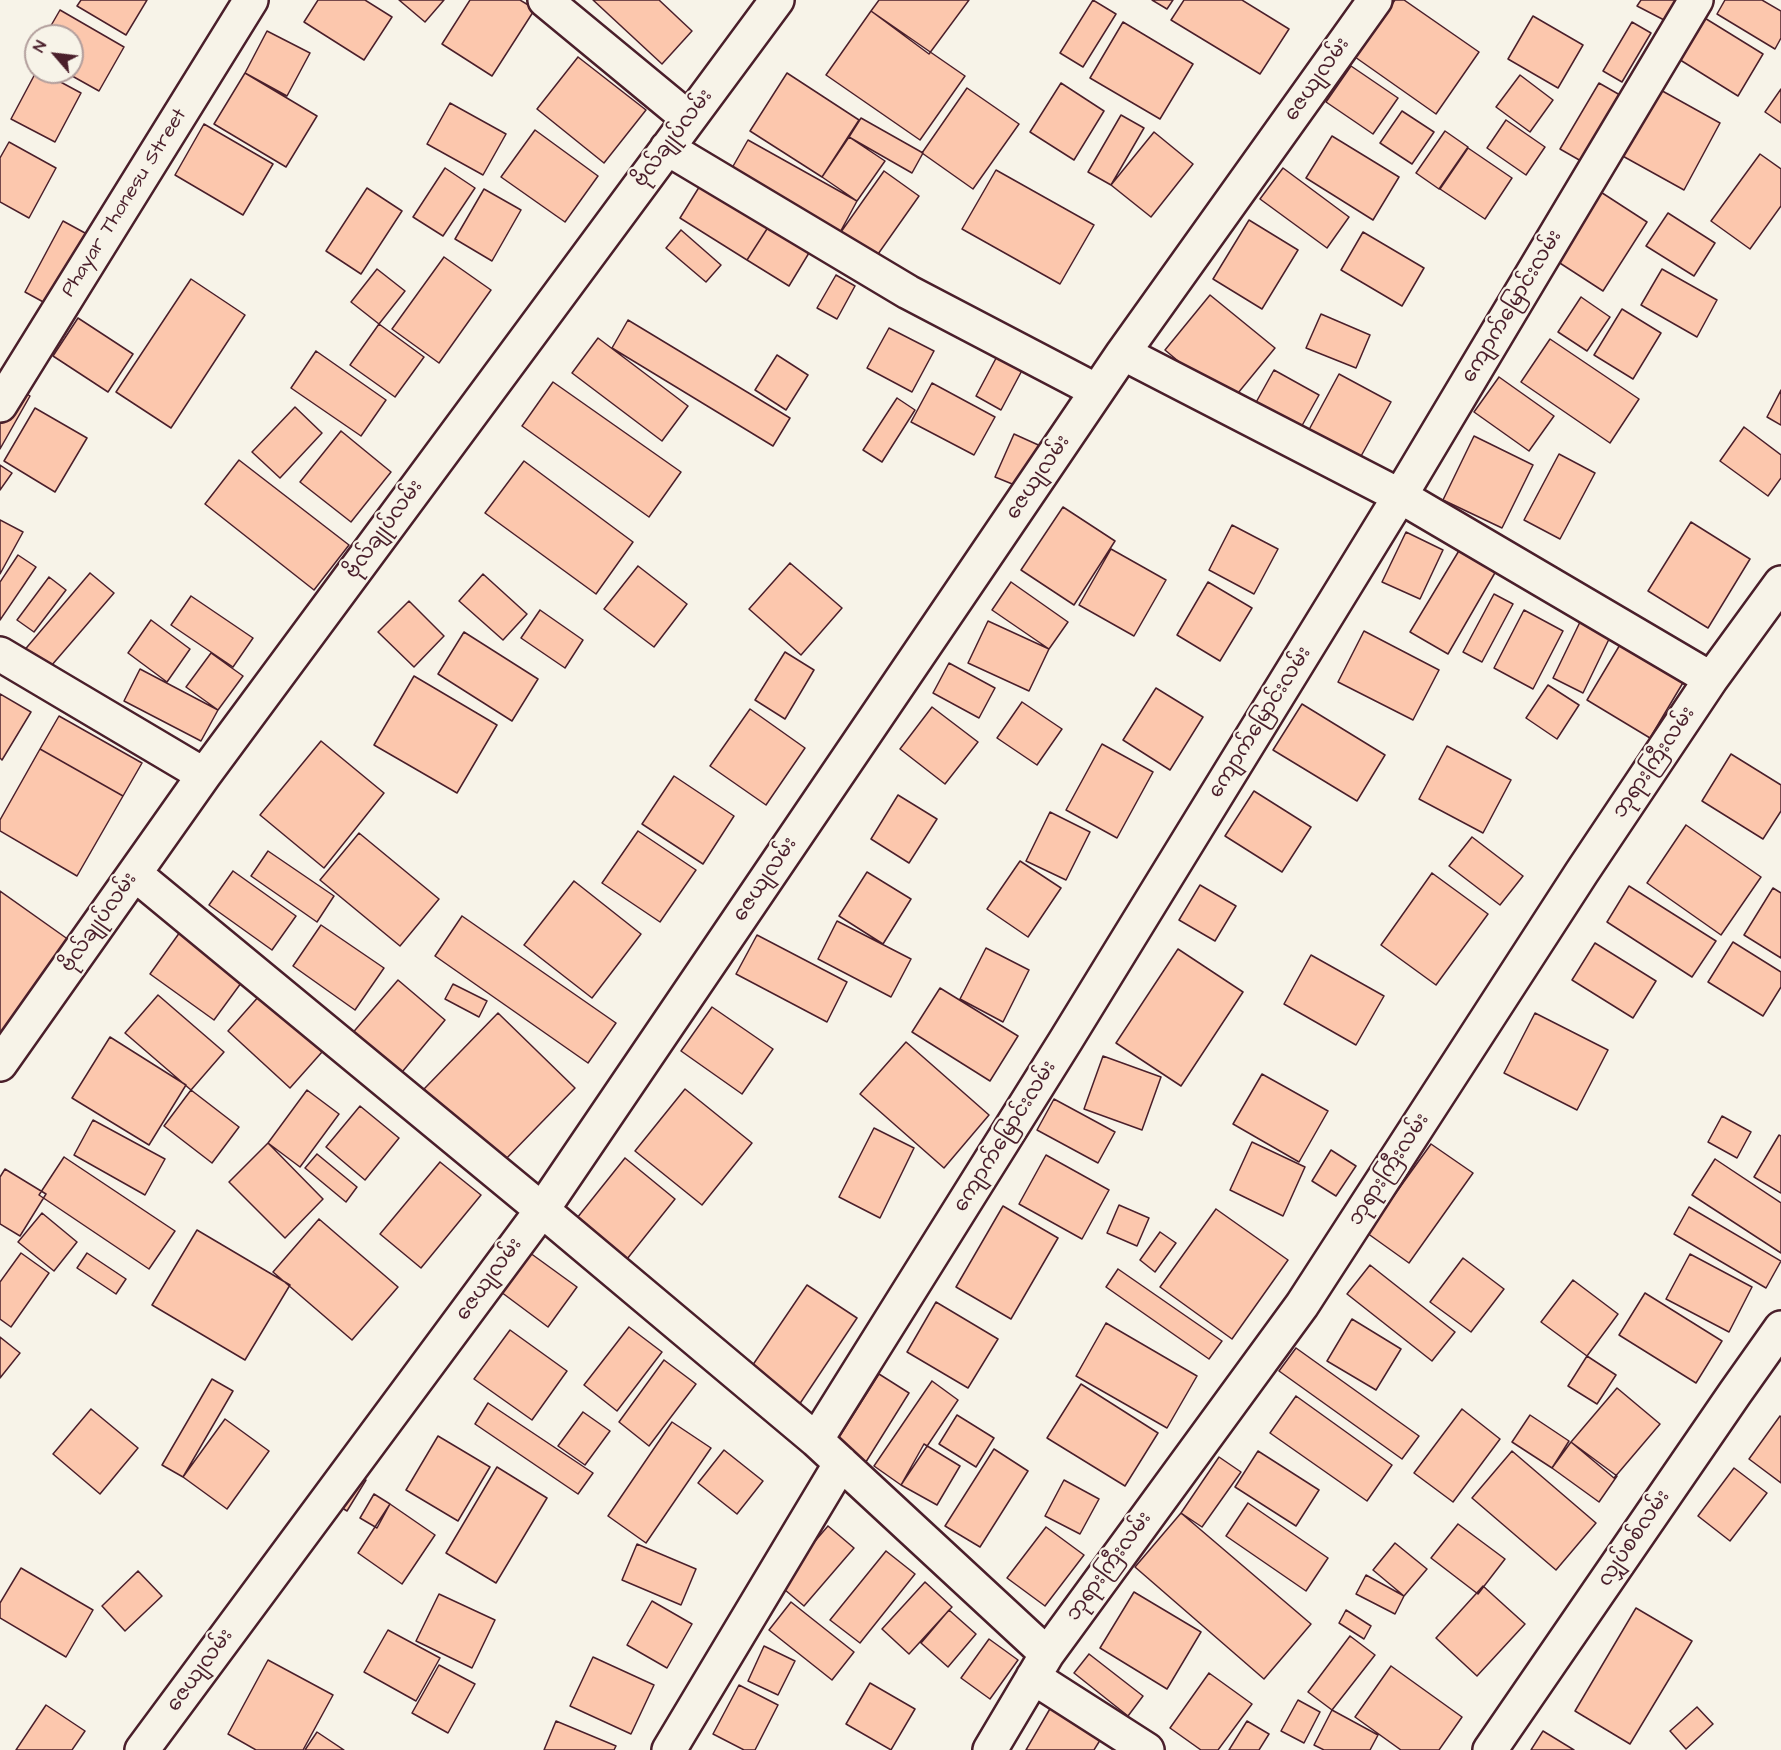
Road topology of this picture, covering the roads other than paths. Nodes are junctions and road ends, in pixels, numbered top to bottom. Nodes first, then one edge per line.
1 (251, 0) edge
2 (545, 0) edge
3 (777, 0) edge
4 (1375, 0) edge
5 (1696, 0) edge
6 (690, 119) junction
7 (667, 148) junction
8 (1123, 353) junction
9 (1097, 391) junction
10 (0, 405) edge
11 (1400, 496) junction
12 (1781, 583) edge
13 (0, 654) edge
14 (1711, 678) junction
15 (204, 775) junction
16 (135, 874) junction
17 (0, 1064) edge
18 (542, 1210) junction
19 (1781, 1328) edge
20 (816, 1440) junction
21 (841, 1463) junction
22 (1040, 1666) junction
23 (142, 1750) edge
24 (669, 1750) edge
25 (990, 1750) edge
26 (1147, 1750) edge
27 (1490, 1750) edge

1 - 10 street, Phayar Thonesu Street
2 - 6 street
3 - 6 street, ဗိုလ်ချုပ်လမ်း
4 - 8 street, ဇေယျလမ်း
5 - 11 street, ကျောက်မြောင်းလမ်း
6 - 7 street, ဗိုလ်ချုပ်လမ်း
7 - 9 street
7 - 15 street, ဗိုလ်ချုပ်လမ်း
8 - 9 street, ဇေယျလမ်း
8 - 11 street
9 - 18 street, ဇေယျလမ်း
11 - 14 street
11 - 20 street, ကျောက်မြောင်းလမ်း
12 - 14 street, ဘုရားကြီးလမ်း
13 - 15 street
14 - 22 street, ဘုရားကြီးလမ်း
15 - 16 street, ဗိုလ်ချုပ်လမ်း
16 - 17 street, ဗိုလ်ချုပ်လမ်း
16 - 18 street
18 - 20 street
18 - 23 street, ဇေယျလမ်း
19 - 27 street, လျှပ်စစ်လမ်း
20 - 21 street
21 - 22 street
21 - 24 street
22 - 25 street, ဘုရားကြီးလမ်း
22 - 26 street

